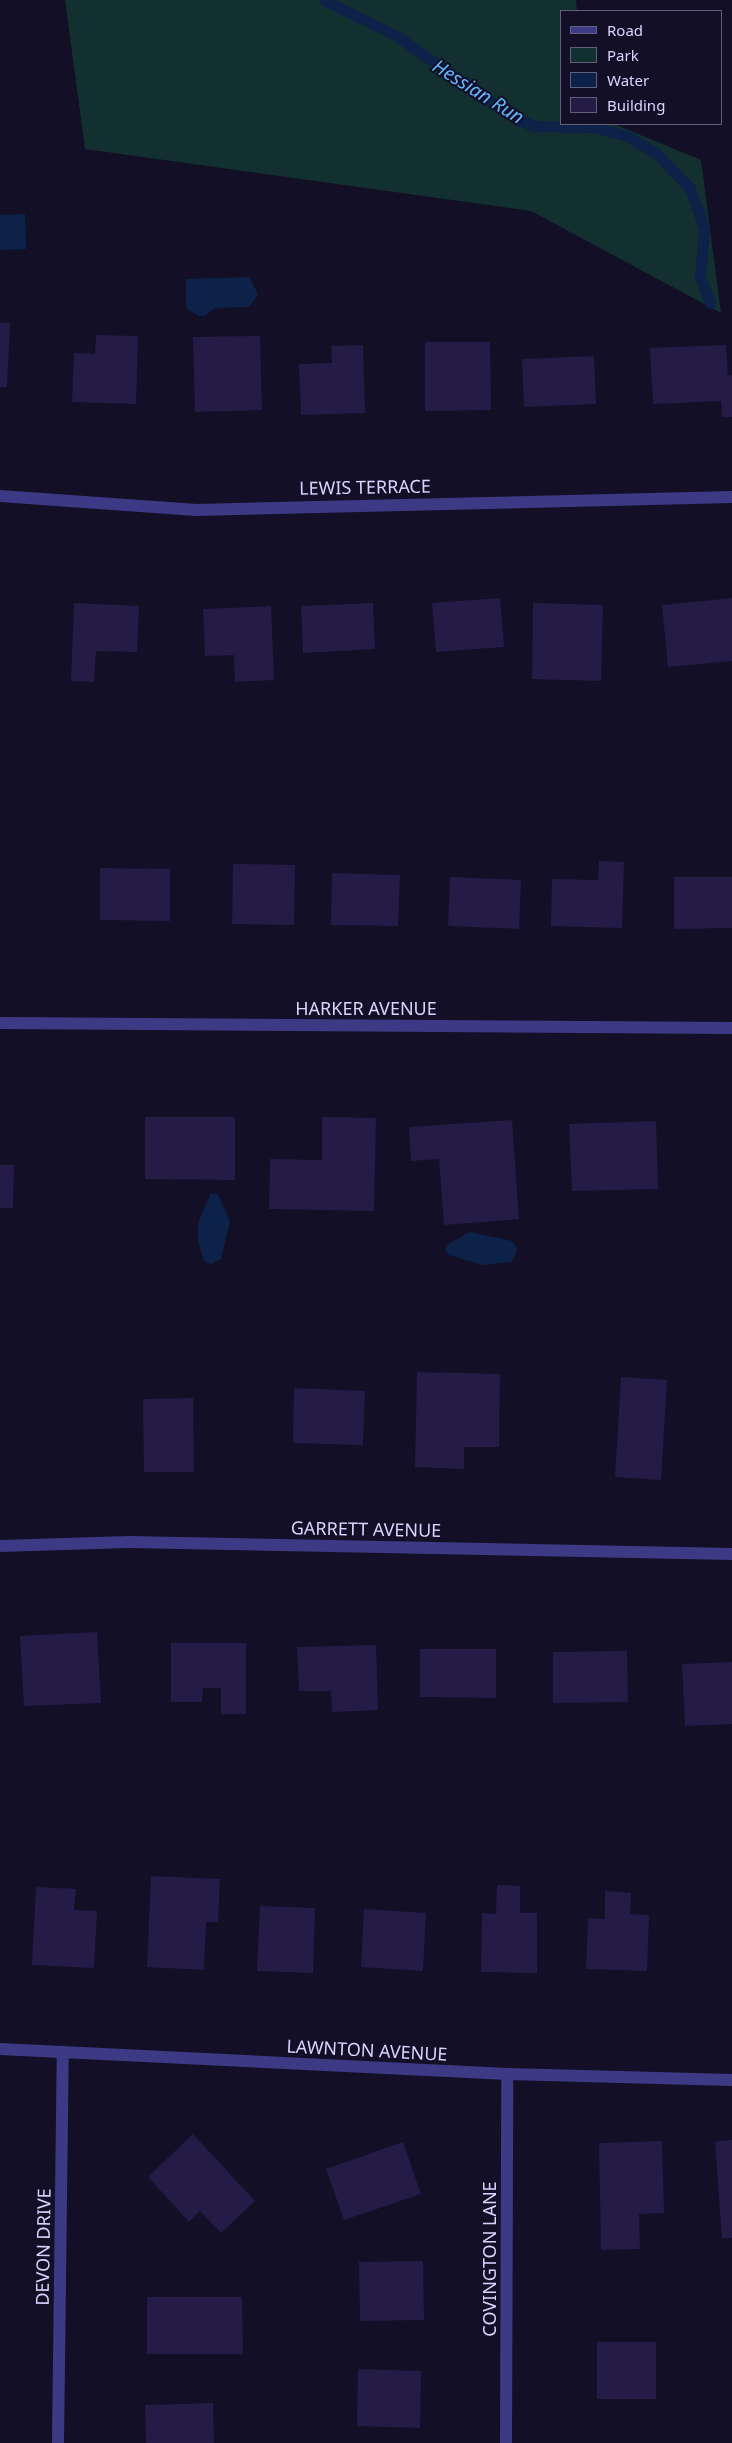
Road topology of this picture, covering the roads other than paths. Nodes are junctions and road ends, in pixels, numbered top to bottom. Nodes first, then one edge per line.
1 (0, 496) edge
2 (732, 497) edge
3 (0, 1022) edge
4 (732, 1028) edge
5 (0, 1546) edge
6 (732, 1554) edge
7 (0, 2049) edge
8 (63, 2052) junction
9 (508, 2074) junction
10 (732, 2080) edge
11 (58, 2443) edge
12 (506, 2443) edge

1 - 2 street, LEWIS TERRACE
3 - 4 street, HARKER AVENUE
5 - 6 street, GARRETT AVENUE
7 - 8 street, LAWNTON AVENUE
8 - 9 street, LAWNTON AVENUE
8 - 11 street, DEVON DRIVE
9 - 10 street, LAWNTON AVENUE
9 - 12 street, COVINGTON LANE

